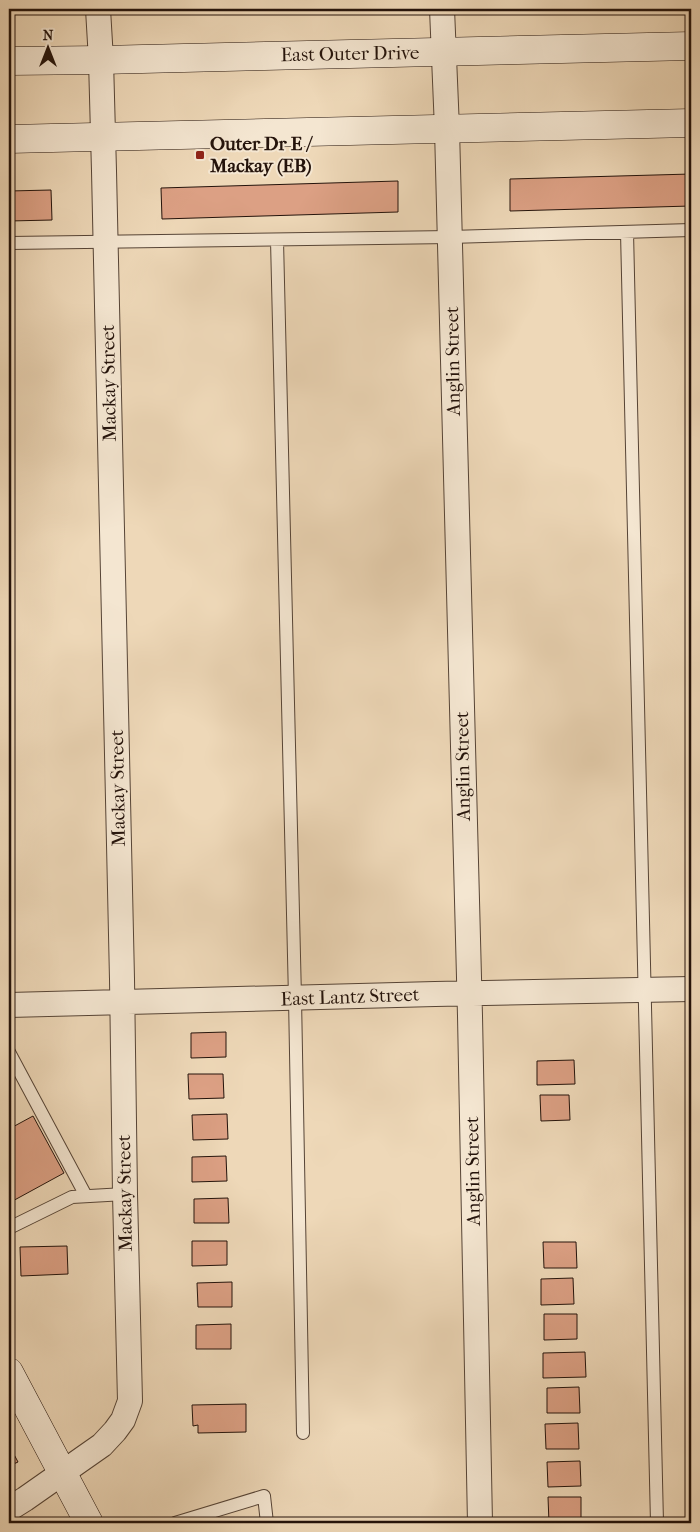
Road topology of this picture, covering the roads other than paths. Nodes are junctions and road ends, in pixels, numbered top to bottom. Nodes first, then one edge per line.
1 (98, 9) edge
2 (442, 9) edge
3 (691, 46) edge
4 (444, 52) junction
5 (101, 60) junction
6 (9, 61) edge
7 (691, 123) edge
8 (447, 129) junction
9 (103, 136) junction
10 (9, 138) edge
11 (691, 230) edge
12 (627, 232) junction
13 (450, 237) junction
14 (277, 240) junction
15 (106, 241) junction
16 (9, 243) edge
17 (691, 989) edge
18 (645, 990) junction
19 (469, 994) junction
20 (295, 998) junction
21 (123, 1003) junction
22 (9, 1006) edge
23 (9, 1052) edge
24 (125, 1194) junction
25 (86, 1196) junction
26 (9, 1228) edge
27 (9, 1372) edge
28 (303, 1433) dead end
29 (62, 1473) junction
30 (9, 1508) edge
31 (89, 1523) edge
32 (175, 1523) edge
33 (267, 1523) edge
34 (480, 1523) edge
35 (657, 1523) edge

1 - 5 street, Mackay Street
2 - 4 street, Anglin Street
3 - 4 main road, East Outer Drive
4 - 5 main road, East Outer Drive
4 - 8 street, Anglin Street
5 - 6 main road, East Outer Drive
5 - 9 street, Mackay Street
7 - 8 main road
8 - 9 main road
8 - 13 street, Anglin Street
9 - 10 main road
9 - 15 street, Mackay Street
11 - 12 lane
12 - 13 lane
12 - 18 lane
13 - 14 lane
13 - 19 street, Anglin Street
14 - 15 lane
14 - 20 lane
15 - 16 lane
15 - 21 street, Mackay Street
17 - 18 street, East Lantz Street
18 - 19 street, East Lantz Street
18 - 35 lane
19 - 20 street, East Lantz Street
19 - 34 street, Anglin Street
20 - 21 street, East Lantz Street
20 - 28 lane
21 - 22 street, East Lantz Street
21 - 24 street, Mackay Street
23 - 25 lane
24 - 25 lane
24 - 29 street, Mackay Street
25 - 26 lane
27 - 29 main road
29 - 30 street, Mackay Street
29 - 31 main road
32 - 33 lane

